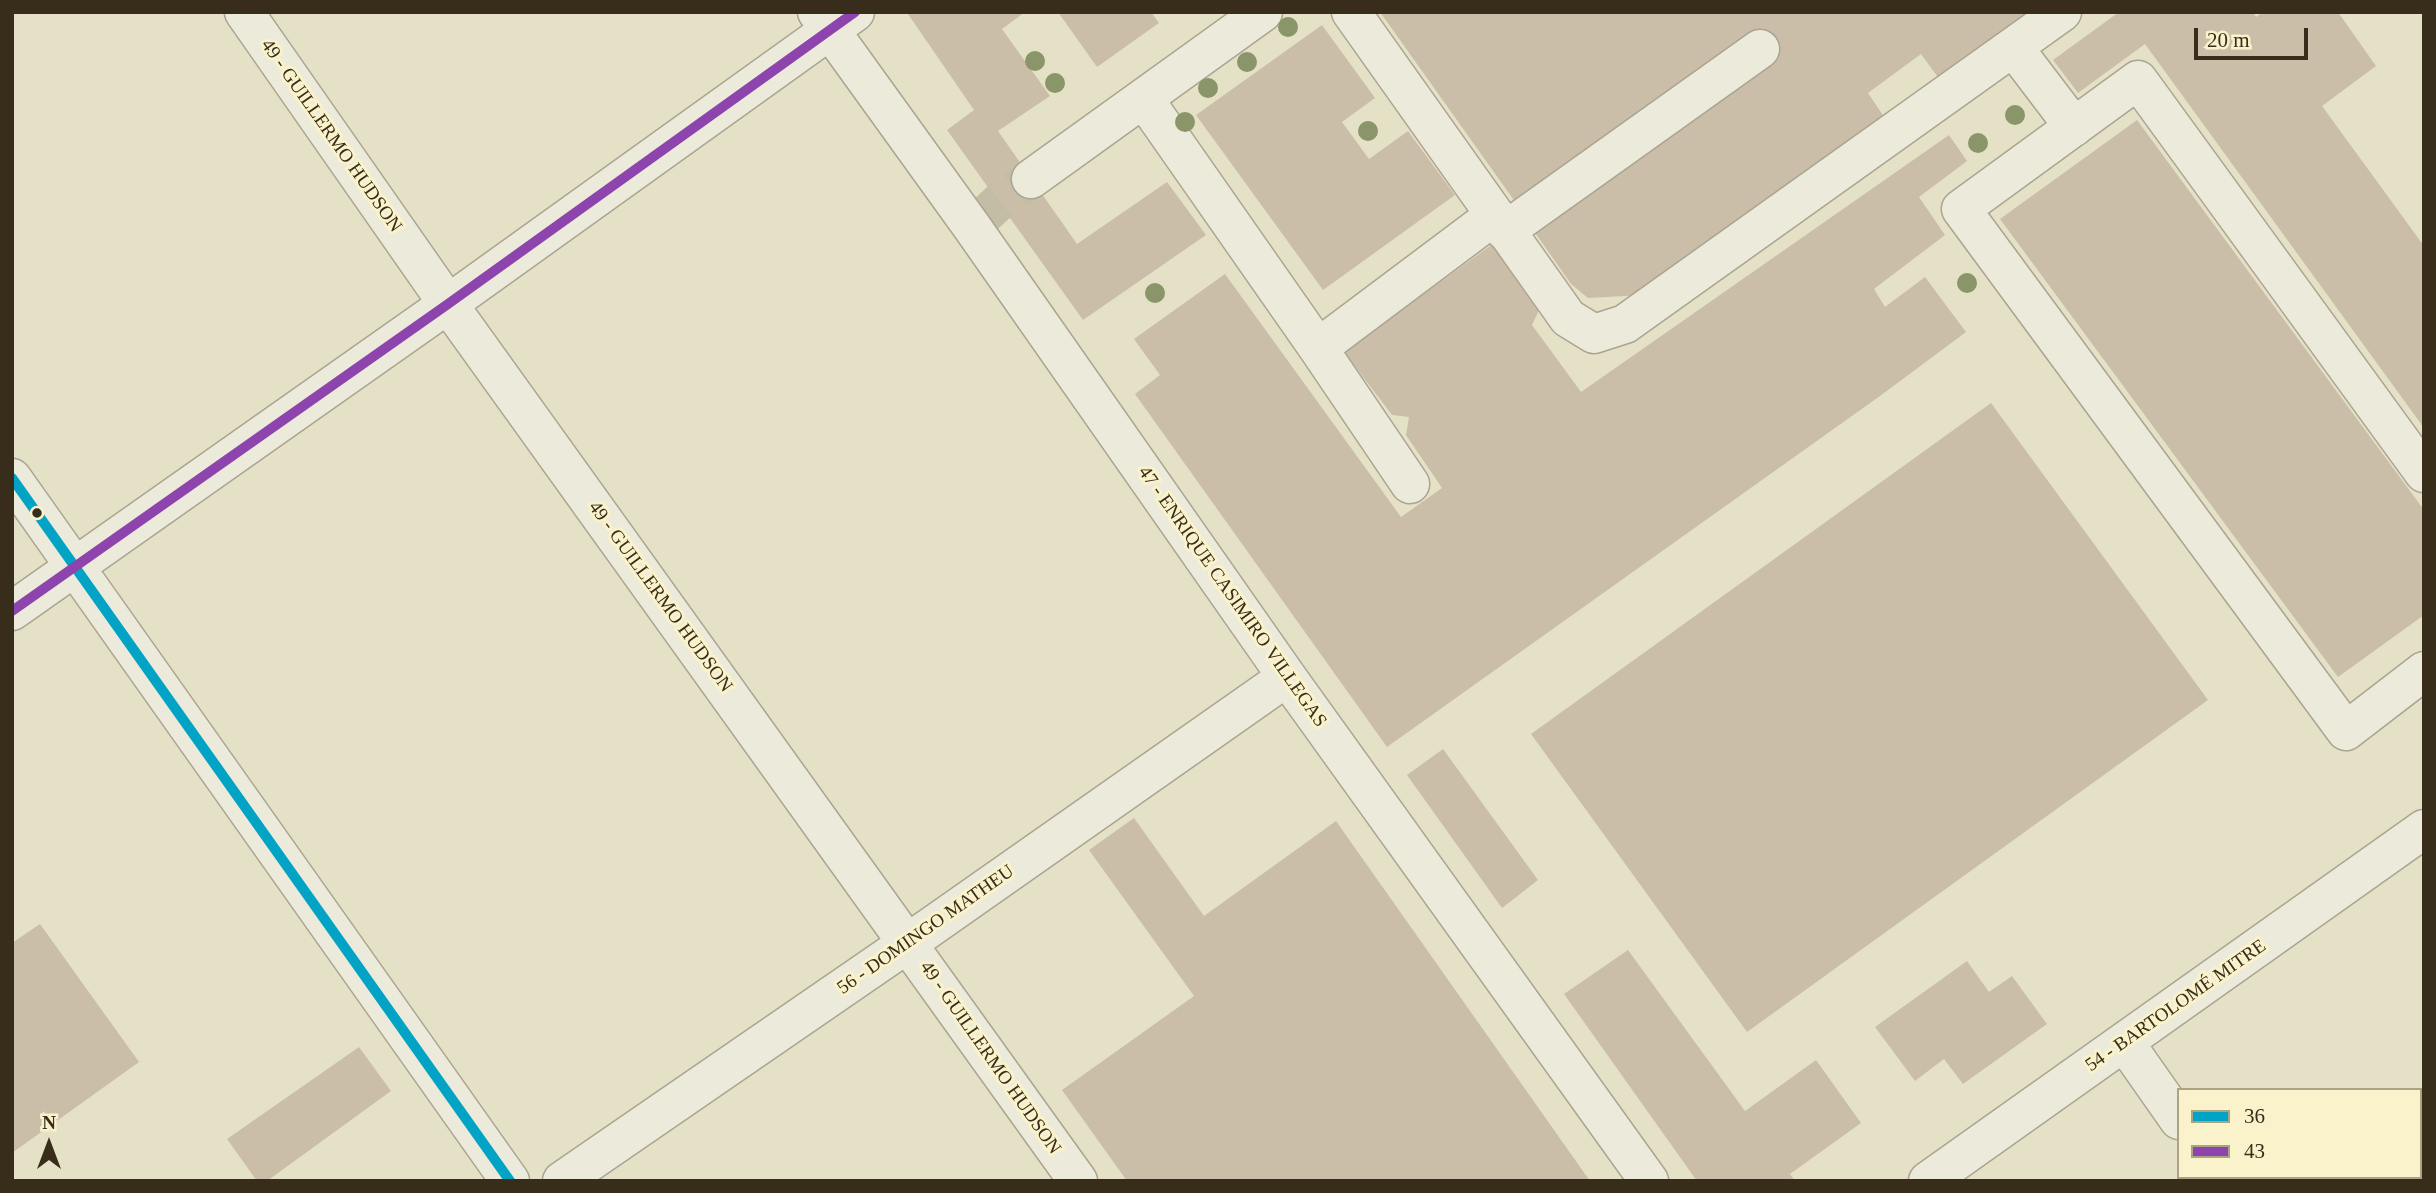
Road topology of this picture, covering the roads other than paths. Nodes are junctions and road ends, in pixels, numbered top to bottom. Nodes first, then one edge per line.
1 (244, 12) edge
2 (1263, 12) edge
3 (1351, 12) edge
4 (2062, 12) edge
5 (834, 18) edge
6 (2014, 48) junction
7 (1760, 49) dead end
8 (1144, 99) junction
9 (2074, 127) junction
10 (1031, 179) tunnel mouth
11 (1500, 223) junction
12 (448, 304) junction
13 (1318, 348) junction
14 (2424, 473) edge
15 (12, 478) edge
16 (1410, 484) dead end
17 (74, 567) junction
18 (12, 611) edge
19 (2424, 671) edge
20 (1287, 677) junction
21 (2424, 830) edge
22 (908, 943) junction
23 (2124, 1043) junction
24 (2177, 1117) edge
25 (510, 1181) edge
26 (562, 1181) edge
27 (1078, 1181) edge
28 (1649, 1181) edge
29 (1928, 1181) edge

1 - 12 street, 49 - GUILLERMO HUDSON
2 - 8 street
3 - 11 street
4 - 6 street
5 - 12 street
5 - 20 street, 47 - ENRIQUE CASIMIRO VILLEGAS
6 - 9 street
6 - 11 street
7 - 11 street
8 - 10 street
8 - 13 street
9 - 14 street
9 - 19 street
11 - 13 street
12 - 17 street
12 - 22 street, 49 - GUILLERMO HUDSON
13 - 16 street
15 - 17 street
17 - 18 street
17 - 25 street
20 - 22 street, 56 - DOMINGO MATHEU
20 - 28 street, 47 - ENRIQUE CASIMIRO VILLEGAS
21 - 23 street, 54 - BARTOLOMÉ MITRE
22 - 26 street, 56 - DOMINGO MATHEU
22 - 27 street, 49 - GUILLERMO HUDSON
23 - 24 street
23 - 29 street, 54 - BARTOLOMÉ MITRE

